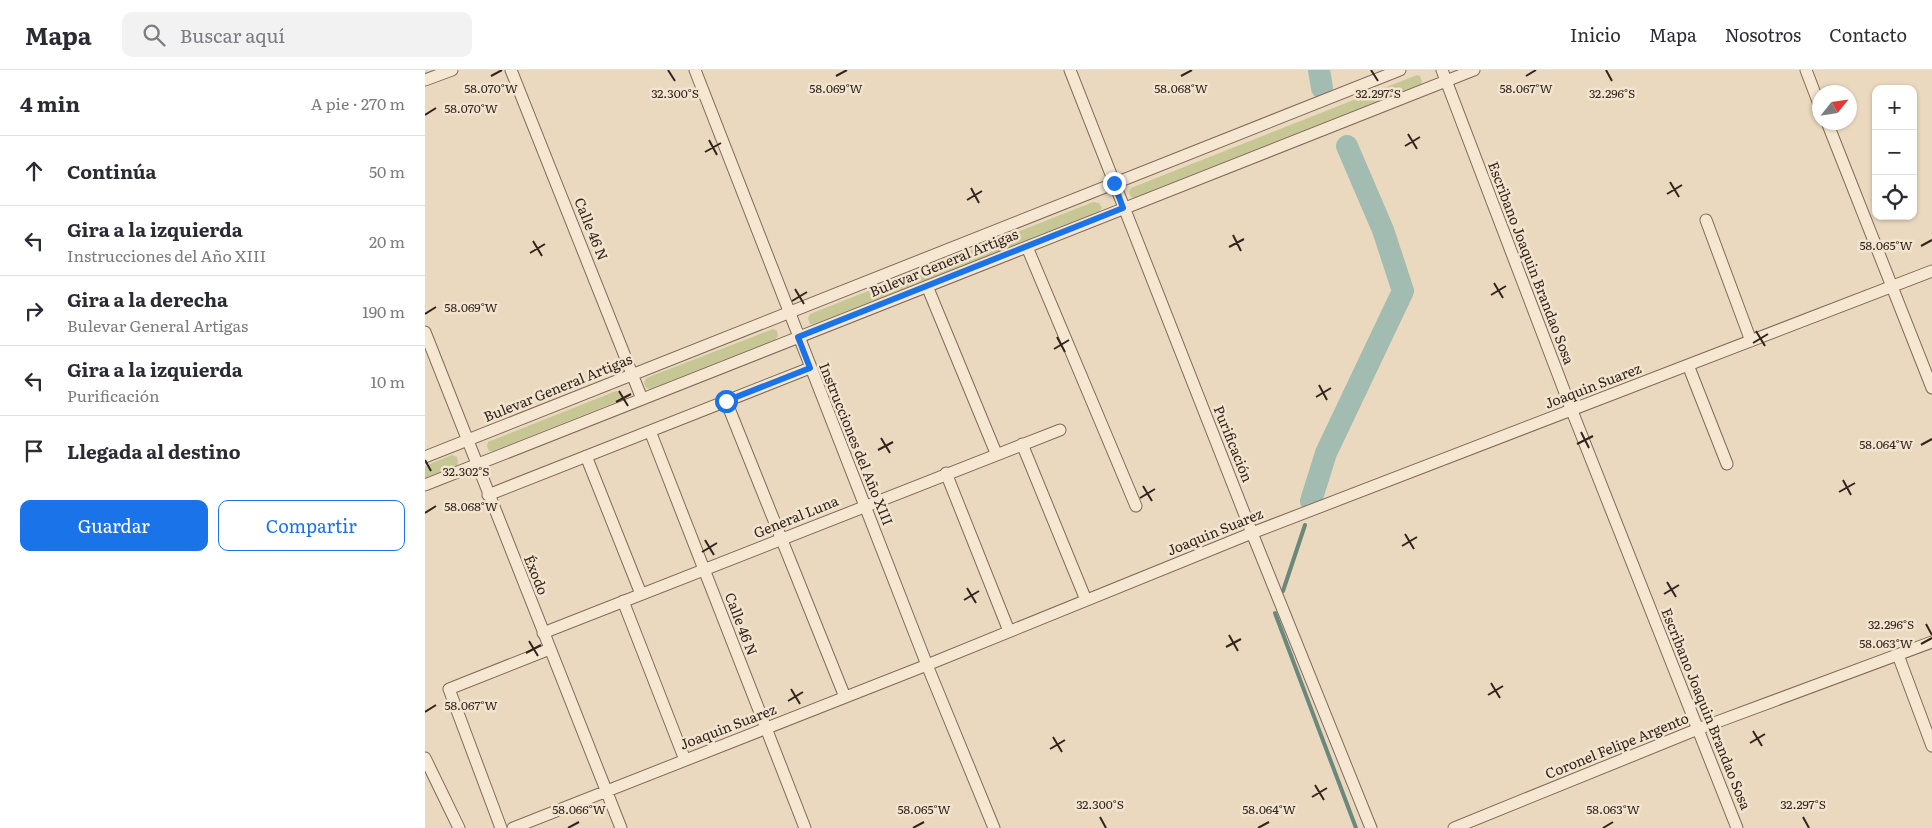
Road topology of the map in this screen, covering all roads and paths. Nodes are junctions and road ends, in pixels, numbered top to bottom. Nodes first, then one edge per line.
1 (453, 70) edge
2 (511, 70) edge
3 (695, 70) edge
4 (1070, 70) edge
5 (1400, 70) edge
6 (1474, 70) edge
7 (1806, 70) edge
8 (1444, 75) edge
9 (425, 80) edge
10 (1812, 86) edge
11 (1830, 130) edge
12 (1114, 183) junction
13 (1123, 208) junction
14 (1706, 220) dead end
15 (1027, 247) junction
16 (1932, 271) edge
17 (927, 286) junction
18 (1892, 287) junction
19 (789, 312) junction
20 (425, 332) edge
21 (798, 337) junction
22 (1751, 341) junction
23 (1688, 365) junction
24 (810, 368) junction
25 (632, 375) junction
26 (1932, 388) edge
27 (642, 399) junction
28 (726, 401) junction
29 (1572, 411) junction
30 (1059, 430) dead end
31 (649, 431) junction
32 (467, 440) junction
33 (1022, 444) junction
34 (997, 453) junction
35 (586, 456) junction
36 (425, 457) edge
37 (1727, 464) dead end
38 (476, 465) junction
39 (946, 473) junction
40 (425, 485) edge
41 (488, 495) junction
42 (865, 506) junction
43 (1136, 506) dead end
44 (1252, 533) junction
45 (782, 538) junction
46 (704, 569) junction
47 (641, 594) junction
48 (1086, 600) junction
49 (623, 601) junction
50 (1009, 632) junction
51 (543, 633) junction
52 (1932, 642) edge
53 (550, 649) junction
54 (1898, 655) junction
55 (927, 664) junction
56 (845, 697) junction
57 (765, 728) junction
58 (1699, 730) junction
59 (1932, 746) edge
60 (425, 758) edge
61 (685, 760) junction
62 (606, 791) junction
63 (459, 828) edge
64 (501, 828) edge
65 (513, 828) edge
66 (621, 828) edge
67 (805, 828) edge
68 (994, 828) edge
69 (1371, 828) edge
70 (1453, 828) edge
71 (1737, 828) edge

1 - 9 street
2 - 25 street, Calle 46 N
3 - 19 street, Instrucciones del Año XIII
4 - 12 street, Purificación
5 - 12 street, Bulevar General Artigas
6 - 8 street, Bulevar General Artigas
7 - 10 street
8 - 13 street, Bulevar General Artigas
8 - 29 street, Escribano Joaquin Brandao Sosa
11 - 18 street
12 - 13 street, Purificación
12 - 19 street, Bulevar General Artigas
13 - 15 street, Bulevar General Artigas
13 - 44 street, Purificación
14 - 22 street
15 - 17 street, Bulevar General Artigas
15 - 43 street
16 - 18 street, Joaquin Suarez
17 - 21 street, Bulevar General Artigas
17 - 34 street
18 - 22 street, Joaquin Suarez
18 - 26 street
19 - 21 street, Instrucciones del Año XIII
19 - 25 street, Bulevar General Artigas
20 - 32 street, Éxodo
21 - 24 street, Instrucciones del Año XIII
21 - 27 street, Bulevar General Artigas
22 - 23 street, Joaquin Suarez
23 - 29 street, Joaquin Suarez
23 - 37 street
24 - 28 street
24 - 42 street, Instrucciones del Año XIII
25 - 27 street, Calle 46 N
25 - 32 street, Bulevar General Artigas
27 - 38 street, Bulevar General Artigas
28 - 31 street
28 - 45 street
29 - 44 street, Joaquin Suarez
29 - 58 street, Escribano Joaquin Brandao Sosa
30 - 33 street, General Luna
31 - 35 street
31 - 46 street, Calle 46 N
32 - 36 street, Bulevar General Artigas
32 - 38 street, Éxodo
33 - 34 street, General Luna
33 - 48 street
34 - 39 street, General Luna
35 - 41 street
35 - 47 street
38 - 40 street, Bulevar General Artigas
38 - 41 street, Éxodo
39 - 42 street, General Luna
39 - 50 street
41 - 51 street, Éxodo
42 - 45 street, General Luna
42 - 55 street, Instrucciones del Año XIII
44 - 48 street, Joaquin Suarez
44 - 69 street, Purificación
45 - 46 street, General Luna
45 - 56 street
46 - 47 street, General Luna
46 - 57 street, Calle 46 N
47 - 49 street, General Luna
48 - 50 street, Joaquin Suarez
49 - 51 street, General Luna
49 - 61 street
50 - 55 street, Joaquin Suarez
51 - 53 street, Éxodo
52 - 54 street, Coronel Felipe Argento
53 - 62 street, Éxodo
53 - 64 street
54 - 58 street, Coronel Felipe Argento
54 - 59 street
55 - 56 street, Joaquin Suarez
55 - 68 street, Instrucciones del Año XIII
56 - 57 street, Joaquin Suarez
57 - 61 street, Joaquin Suarez
57 - 67 street, Calle 46 N
58 - 70 street, Coronel Felipe Argento
58 - 71 street, Escribano Joaquin Brandao Sosa
60 - 63 street
61 - 62 street, Joaquin Suarez
62 - 65 street, Joaquin Suarez
62 - 66 street, Éxodo

